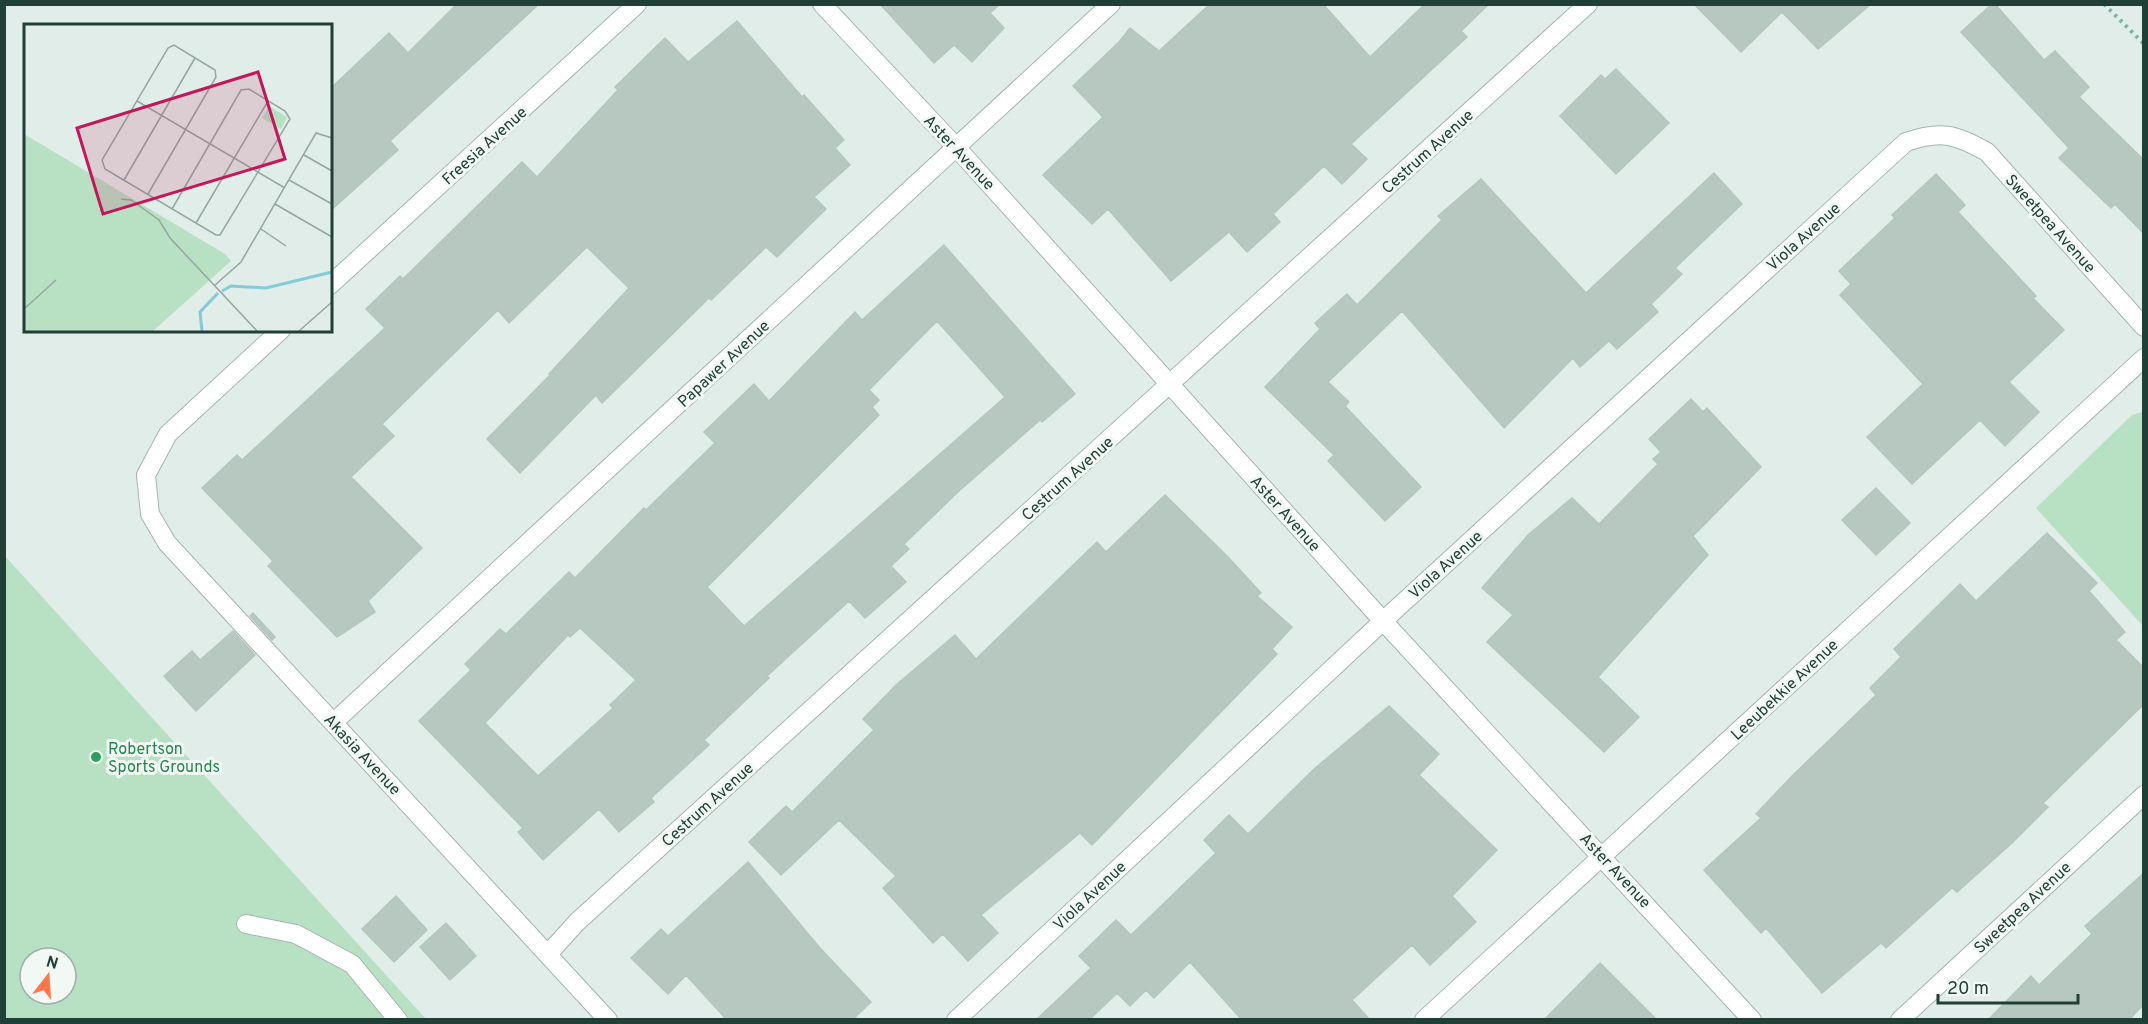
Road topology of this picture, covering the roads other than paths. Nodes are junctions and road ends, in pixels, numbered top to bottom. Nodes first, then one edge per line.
1 (637, 4) edge
2 (822, 4) edge
3 (1111, 4) edge
4 (1588, 4) edge
5 (1948, 134) joint
6 (956, 147) junction
7 (332, 283) edge
8 (2144, 327) edge
9 (279, 332) edge
10 (2144, 358) edge
11 (1170, 385) junction
12 (1383, 621) junction
13 (334, 722) junction
14 (2144, 795) edge
15 (1603, 856) junction
16 (246, 924) dead end
17 (549, 954) junction
18 (398, 1020) edge
19 (608, 1020) edge
20 (956, 1020) edge
21 (1424, 1020) edge
22 (1752, 1020) edge
23 (1900, 1020) edge

1 - 7 street, Freesia Avenue
2 - 6 street, Aster Avenue
3 - 6 street, Papawer Avenue
4 - 11 street, Cestrum Avenue
5 - 8 street, Sweetpea Avenue
5 - 12 street, Viola Avenue
6 - 11 street, Aster Avenue
6 - 13 street, Papawer Avenue
9 - 13 street, Akasia Avenue
10 - 15 street, Leeubekkie Avenue
11 - 12 street, Aster Avenue
11 - 17 street, Cestrum Avenue
12 - 15 street, Aster Avenue
12 - 20 street, Viola Avenue
13 - 17 street, Akasia Avenue
14 - 23 street, Sweetpea Avenue
15 - 21 street, Leeubekkie Avenue
15 - 22 street, Aster Avenue
16 - 18 street
17 - 19 street, Akasia Avenue

